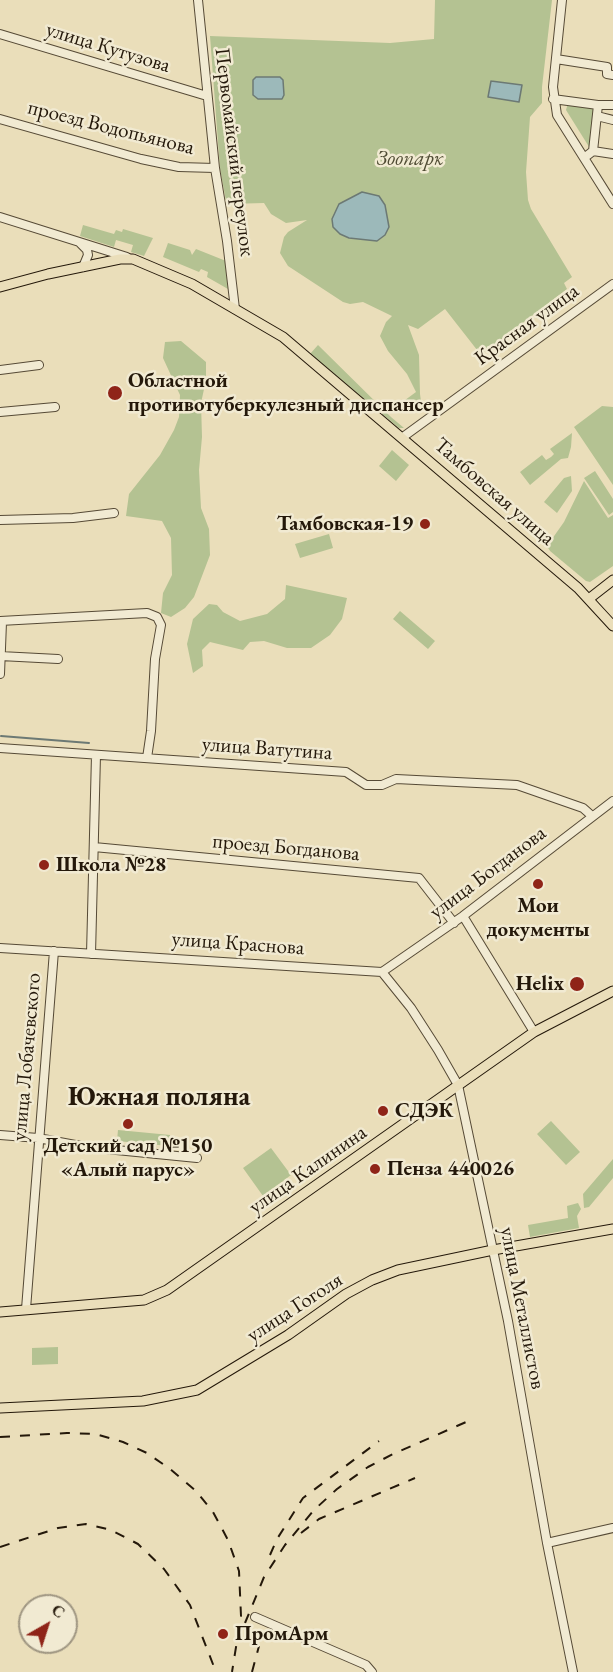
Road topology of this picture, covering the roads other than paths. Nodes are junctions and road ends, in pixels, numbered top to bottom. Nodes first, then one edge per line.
1 (198, 0) edge
2 (562, 0) edge
3 (0, 34) edge
4 (556, 59) junction
5 (613, 75) edge
6 (207, 96) junction
7 (553, 99) junction
8 (598, 105) junction
9 (613, 105) edge
10 (597, 116) junction
11 (0, 119) edge
12 (613, 120) edge
13 (593, 151) junction
14 (613, 154) edge
15 (584, 158) junction
16 (215, 168) junction
17 (613, 204) edge
18 (0, 217) edge
19 (79, 242) junction
20 (133, 259) junction
21 (83, 267) junction
22 (613, 284) edge
23 (0, 287) edge
24 (235, 309) junction
25 (39, 366) dead end
26 (0, 370) edge
27 (55, 407) dead end
28 (0, 412) edge
29 (403, 437) junction
30 (114, 513) dead end
31 (0, 520) edge
32 (613, 580) edge
33 (590, 598) junction
34 (1, 621) edge
35 (613, 626) edge
36 (1, 656) edge
37 (58, 659) dead end
38 (0, 674) edge
39 (0, 748) edge
40 (96, 755) junction
41 (147, 758) junction
42 (613, 801) edge
43 (592, 816) junction
44 (93, 847) junction
45 (464, 916) junction
46 (454, 923) junction
47 (0, 948) edge
48 (54, 951) junction
49 (91, 954) junction
50 (382, 972) junction
51 (613, 991) edge
52 (534, 1032) junction
53 (458, 1085) junction
54 (0, 1135) edge
55 (38, 1138) junction
56 (197, 1158) dead end
57 (613, 1228) edge
58 (493, 1250) junction
59 (26, 1310) junction
60 (0, 1312) edge
61 (0, 1408) edge
62 (613, 1528) edge
63 (547, 1543) junction
64 (255, 1617) dead end
65 (372, 1672) edge
66 (573, 1672) edge

1 - 6 street, Первомайский переулок
2 - 4 street
3 - 6 street, улица Кутузова
4 - 5 street
4 - 7 street
6 - 16 street, Первомайский переулок
7 - 8 street
7 - 15 street
8 - 9 street
8 - 10 street
10 - 12 street
10 - 13 street
11 - 16 street, проезд Водопьянова
13 - 14 street
13 - 15 street
15 - 17 street
16 - 24 street, Первомайский переулок
18 - 19 street
19 - 20 street
19 - 21 street
20 - 21 main road
20 - 24 main road, Тамбовская улица
21 - 23 main road
22 - 29 street, Красная улица
24 - 29 main road, Тамбовская улица
25 - 26 street
27 - 28 street
29 - 33 main road, Тамбовская улица
30 - 31 street
32 - 33 main road
33 - 35 main road, Тамбовская улица
34 - 36 street
34 - 41 street
36 - 37 street
36 - 38 street
39 - 40 street, улица Ватутина
40 - 41 street, улица Ватутина
40 - 44 street
41 - 43 street, улица Ватутина
42 - 43 street, улица Богданова
43 - 45 street, улица Богданова
44 - 46 street, проезд Богданова
44 - 49 street
45 - 46 street, улица Богданова
45 - 52 street
46 - 50 street, улица Богданова
47 - 48 street, улица Краснова
48 - 49 street, улица Краснова
48 - 55 street, улица Лобачевского
49 - 50 street, улица Краснова
50 - 53 street, улица Металлистов
51 - 52 main road, улица Калинина
52 - 53 main road, улица Калинина
53 - 58 street, улица Металлистов
53 - 59 main road, улица Калинина
54 - 55 street
55 - 56 street
55 - 59 street, улица Лобачевского
57 - 58 main road, улица Гоголя
58 - 61 main road, улица Гоголя
58 - 63 street, улица Металлистов
59 - 60 main road, улица Калинина
62 - 63 street
63 - 66 street, улица Металлистов
64 - 65 street

